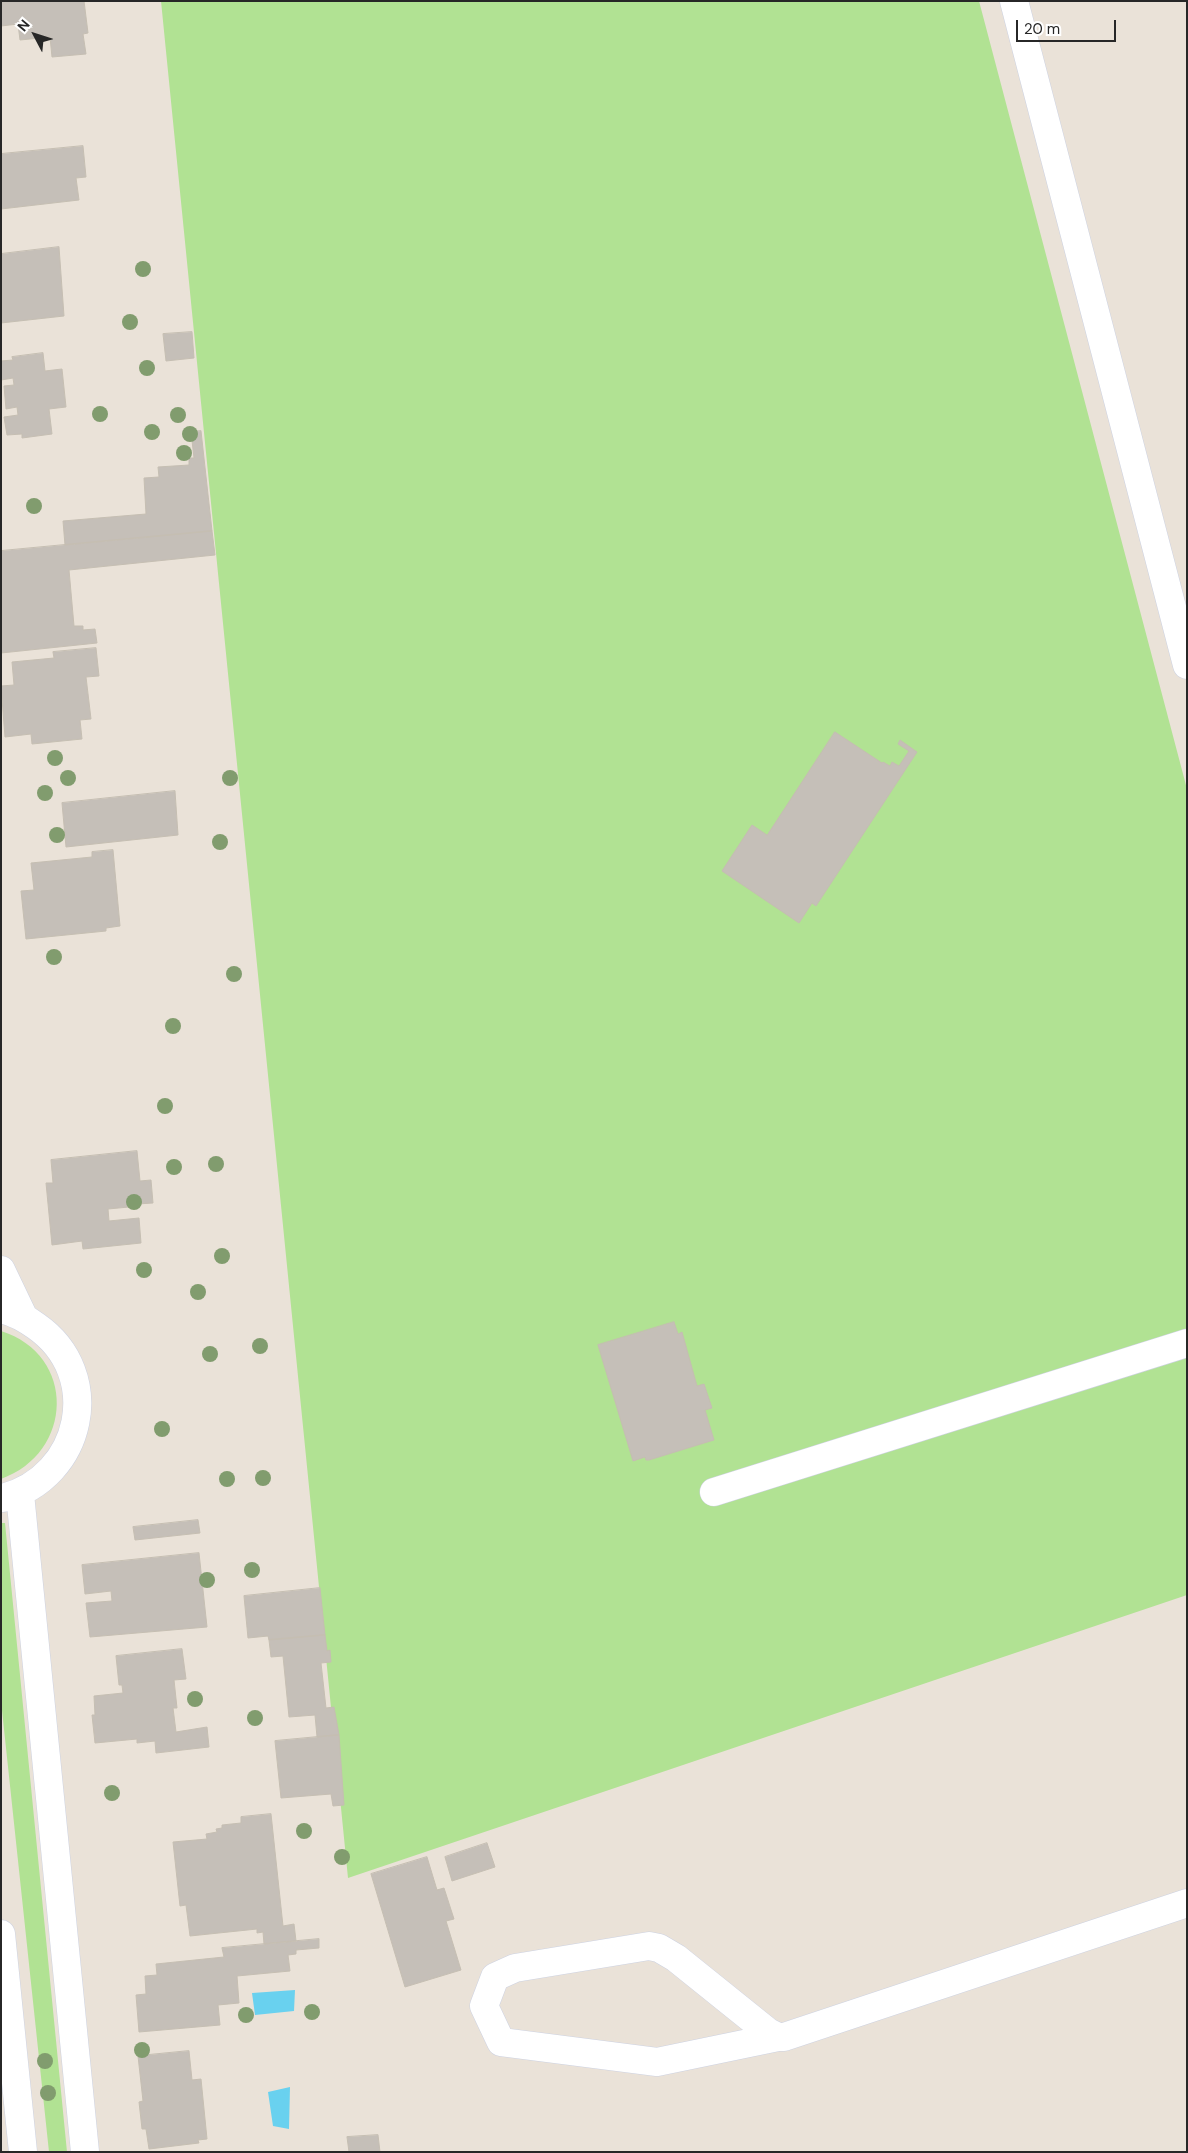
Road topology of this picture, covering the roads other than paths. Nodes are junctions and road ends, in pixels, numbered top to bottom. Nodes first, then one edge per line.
1 (1014, 1) edge
2 (1187, 665) edge
3 (1, 1270) edge
4 (12, 1313) edge
5 (1187, 1343) edge
6 (714, 1492) dead end
7 (10, 1496) edge
8 (1187, 1903) edge
9 (1, 1934) edge
10 (778, 2038) junction
11 (23, 2152) edge
12 (85, 2152) edge

1 - 2 street
3 - 4 street
4 - 7 street
5 - 6 street
7 - 12 street
8 - 10 street
9 - 11 street
10 - 10 street

